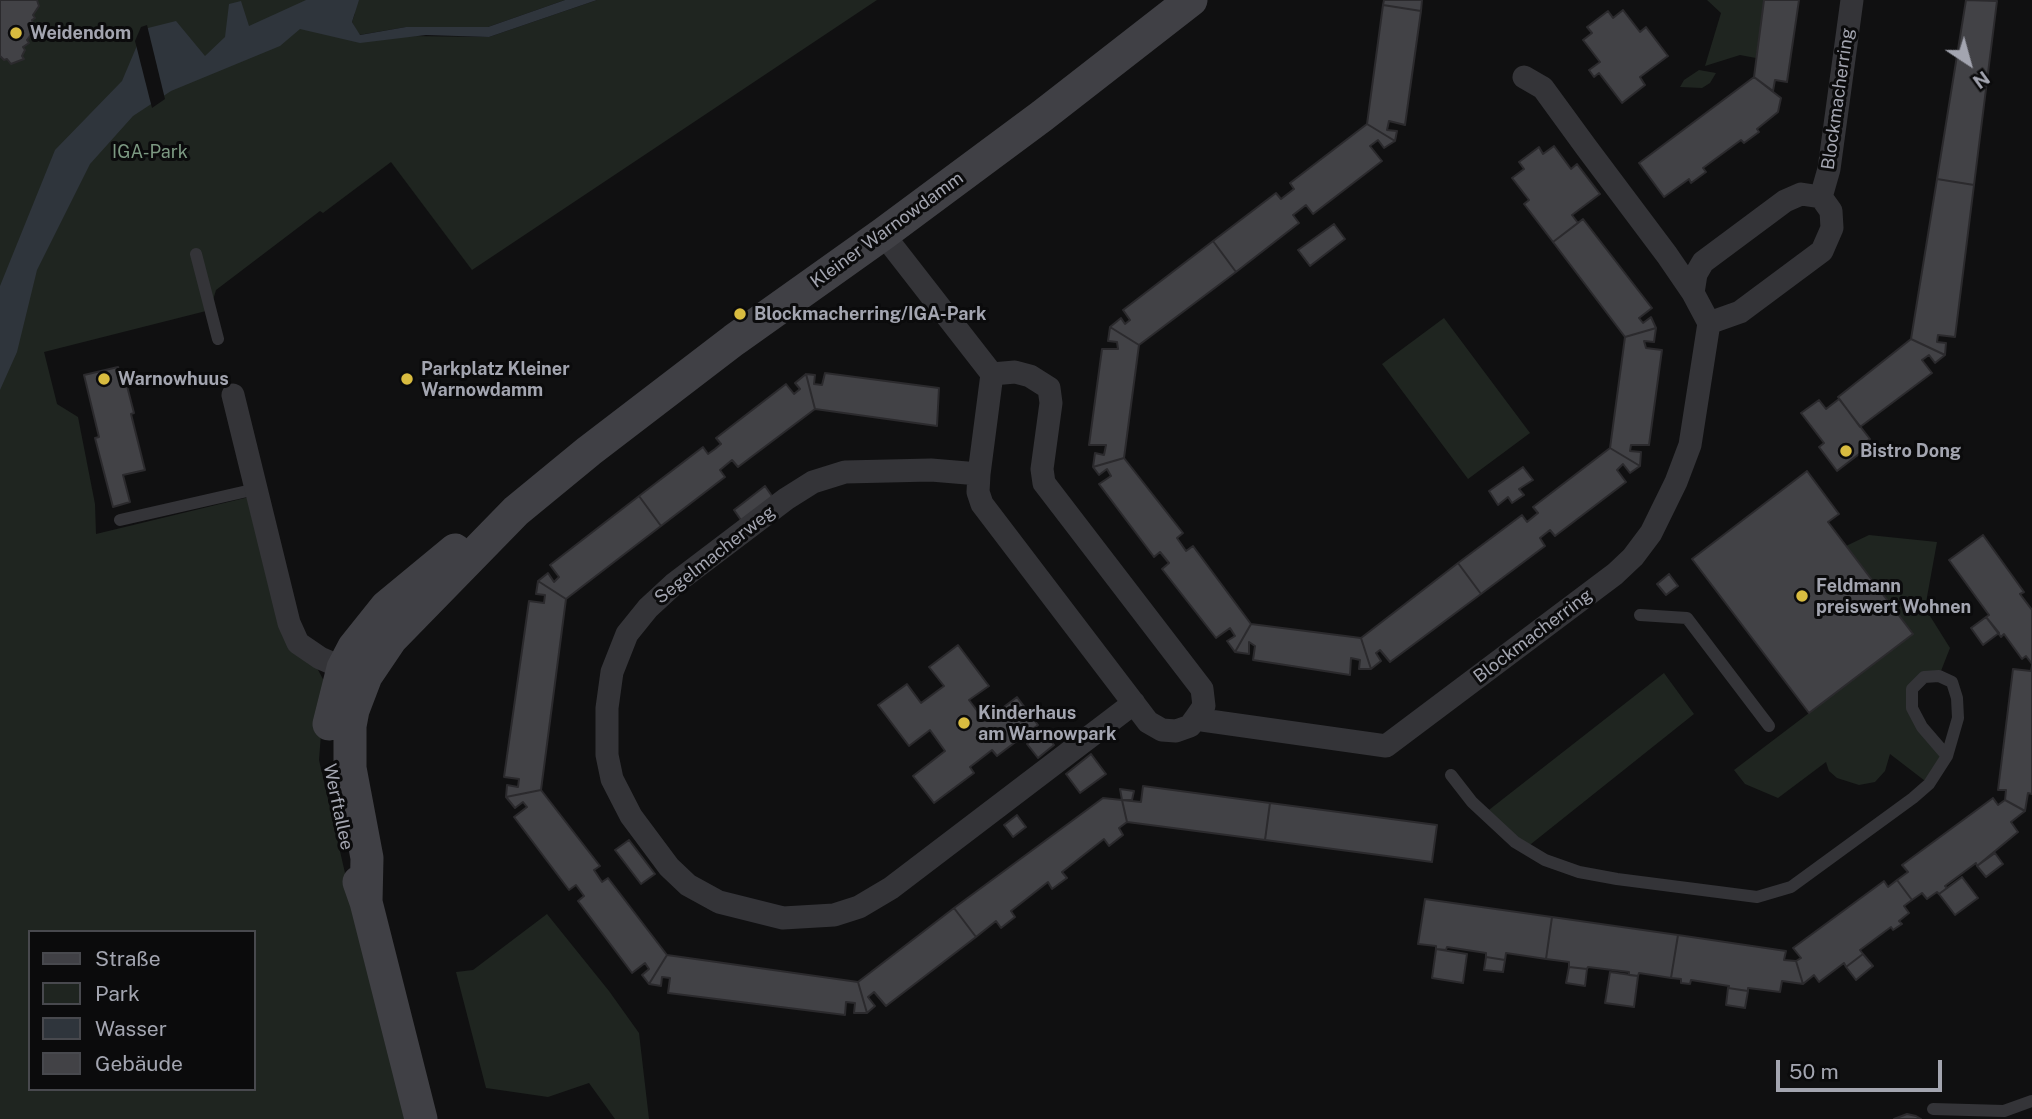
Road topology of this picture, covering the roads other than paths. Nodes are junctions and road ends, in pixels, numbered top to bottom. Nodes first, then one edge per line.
1 (1191, 0) edge
2 (1852, 0) edge
3 (1524, 77) dead end
4 (1821, 197) junction
5 (883, 234) junction
6 (196, 254) dead end
7 (1693, 293) junction
8 (1709, 323) junction
9 (218, 339) dead end
10 (992, 374) junction
11 (233, 395) dead end
12 (979, 474) junction
13 (256, 489) junction
14 (120, 520) dead end
15 (1640, 615) dead end
16 (354, 672) junction
17 (1134, 704) junction
18 (1195, 719) junction
19 (1769, 726) dead end
20 (1947, 756) junction
21 (1451, 775) dead end
22 (2032, 1101) edge
23 (1933, 1109) dead end
24 (421, 1119) edge

1 - 5 street, Kleiner Warnowdamm
2 - 4 street, Blockmacherring
3 - 7 street
4 - 7 street
4 - 8 street
5 - 10 street
5 - 16 street, Kleiner Warnowdamm
6 - 9 lane
7 - 8 street
8 - 18 street, Blockmacherring
10 - 12 street, Blockmacherring
10 - 18 street
11 - 13 street
12 - 17 street, Blockmacherring
12 - 17 street, Segelmacherweg
13 - 14 lane
13 - 16 street
15 - 19 lane
16 - 24 street, Werftallee
17 - 18 street, Blockmacherring
20 - 20 lane
20 - 21 lane
22 - 23 lane

